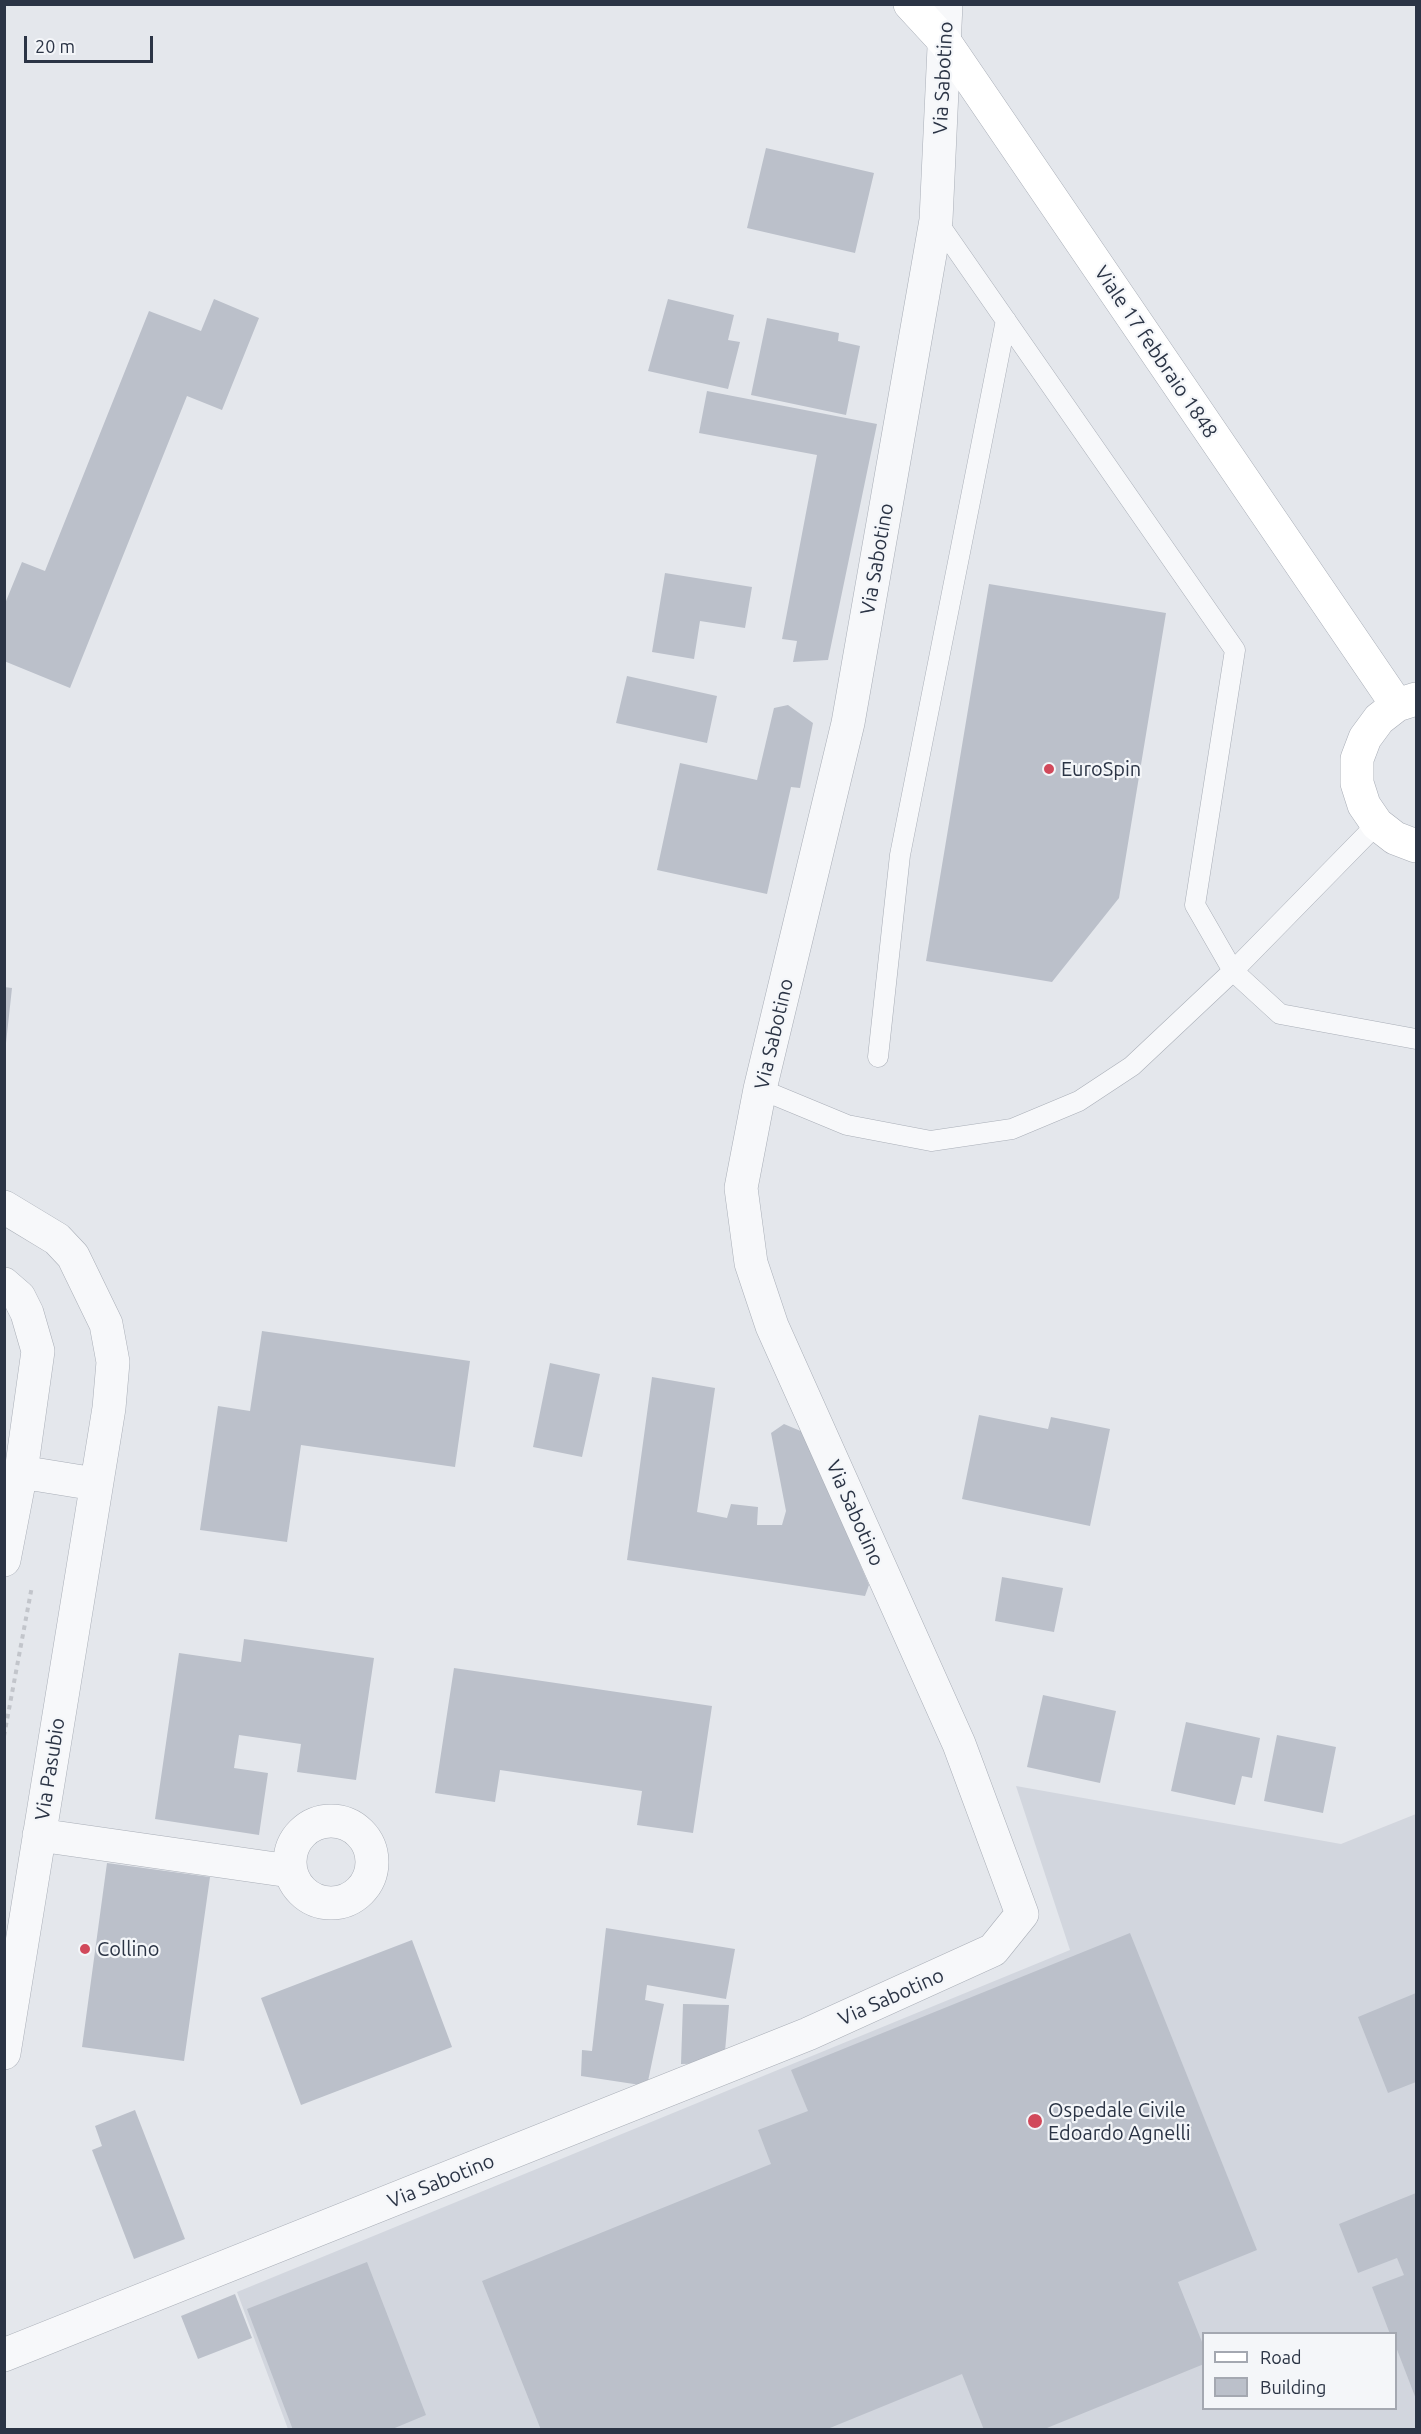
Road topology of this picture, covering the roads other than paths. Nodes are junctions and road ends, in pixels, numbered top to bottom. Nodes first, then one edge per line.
1 (910, 4) edge
2 (946, 4) edge
3 (945, 42) junction
4 (936, 220) junction
5 (1006, 320) junction
6 (1407, 702) edge
7 (1377, 824) junction
8 (1416, 846) edge
9 (1233, 971) junction
10 (1416, 1039) edge
11 (878, 1057) dead end
12 (760, 1089) junction
13 (4, 1207) edge
14 (4, 1284) edge
15 (21, 1472) junction
16 (95, 1484) junction
17 (4, 1560) edge
18 (39, 1835) junction
19 (290, 1871) dead end
20 (4, 2053) edge
21 (4, 2355) edge

1 - 3 street, Viale 17 febbraio 1848
2 - 3 street, Via Sabotino
3 - 4 street, Via Sabotino
3 - 6 street, Viale 17 febbraio 1848
4 - 5 lane
4 - 12 street, Via Sabotino
5 - 9 lane
5 - 11 lane
6 - 7 street, Viale 17 febbraio 1848
7 - 8 street, Viale 17 febbraio 1848
7 - 9 lane
9 - 10 lane
9 - 12 lane
12 - 21 street, Via Sabotino
13 - 16 street, Via Pasubio
14 - 15 street
15 - 16 street
15 - 17 street
16 - 18 street, Via Pasubio
18 - 19 street
18 - 20 street, Via Pasubio

